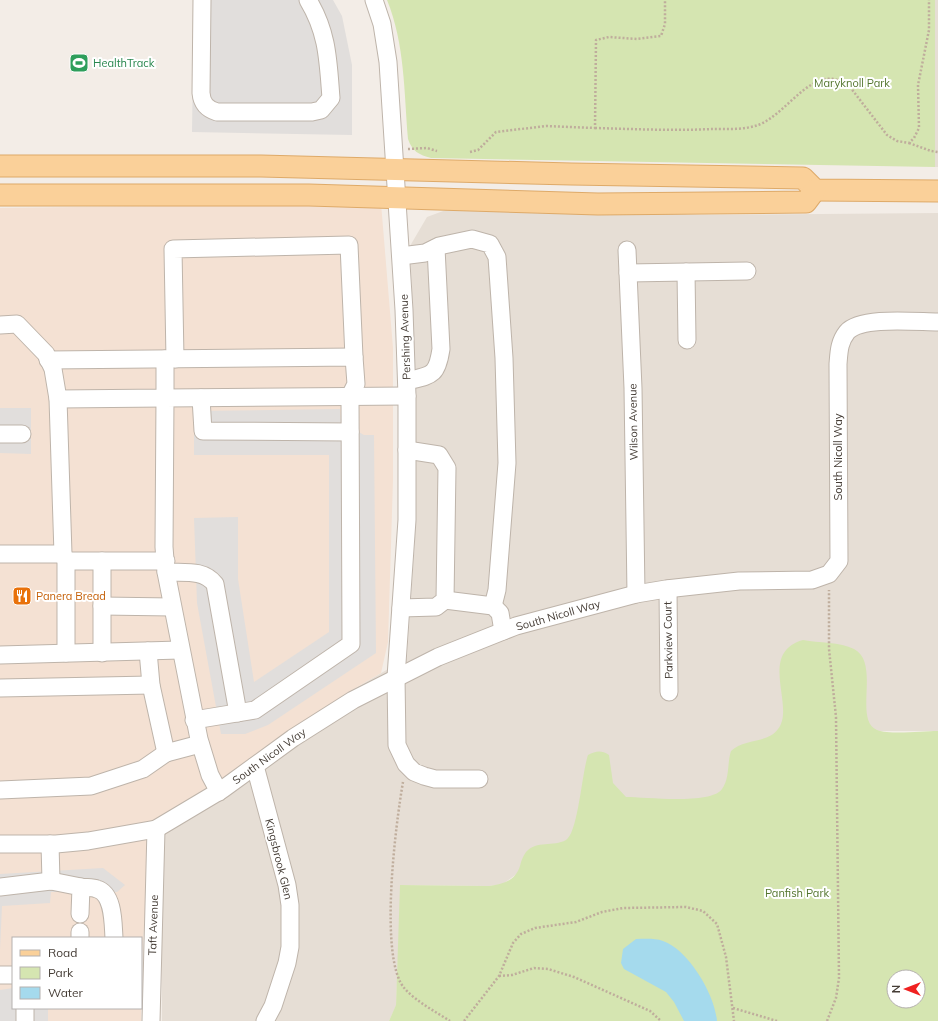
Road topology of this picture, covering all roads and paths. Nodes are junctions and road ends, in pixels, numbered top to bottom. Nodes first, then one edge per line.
1 (202, 0) edge
2 (308, 0) edge
3 (374, 0) edge
4 (665, 0) edge
5 (929, 0) edge
6 (595, 128) junction
7 (909, 143) junction
8 (441, 151) dead end
9 (463, 152) dead end
10 (938, 152) edge
11 (395, 159) junction
12 (0, 166) edge
13 (815, 190) junction
14 (938, 191) edge
15 (0, 195) edge
16 (397, 197) junction
17 (436, 248) junction
18 (627, 250) dead end
19 (401, 256) junction
20 (747, 271) dead end
21 (686, 272) junction
22 (628, 273) junction
23 (938, 322) edge
24 (0, 324) edge
25 (688, 340) dead end
26 (354, 357) junction
27 (170, 359) junction
28 (48, 360) junction
29 (407, 388) junction
30 (350, 396) junction
31 (165, 398) junction
32 (201, 398) junction
33 (58, 399) junction
34 (350, 432) junction
35 (0, 434) edge
36 (22, 434) dead end
37 (407, 450) junction
38 (0, 554) edge
39 (65, 557) junction
40 (102, 561) junction
41 (166, 567) junction
42 (830, 574) junction
43 (668, 589) junction
44 (636, 594) junction
45 (445, 600) junction
46 (102, 606) junction
47 (493, 606) junction
48 (172, 607) junction
49 (401, 608) junction
50 (503, 631) junction
51 (180, 650) junction
52 (148, 651) junction
53 (66, 653) junction
54 (102, 653) junction
55 (0, 655) edge
56 (396, 677) junction
57 (151, 685) junction
58 (0, 688) edge
59 (669, 692) dead end
60 (238, 713) junction
61 (194, 720) junction
62 (200, 744) junction
63 (166, 753) junction
64 (406, 764) junction
65 (255, 766) junction
66 (479, 779) dead end
67 (0, 790) edge
68 (219, 792) junction
69 (156, 829) junction
70 (0, 844) edge
71 (50, 844) junction
72 (51, 881) junction
73 (0, 887) edge
74 (81, 887) junction
75 (80, 914) dead end
76 (114, 937) edge
77 (146, 972) edge
78 (0, 975) edge
79 (12, 975) edge
80 (499, 976) junction
81 (733, 1008) junction
82 (25, 1009) edge
83 (25, 1021) edge
84 (151, 1021) edge
85 (265, 1021) edge
86 (450, 1021) edge
87 (464, 1021) edge
88 (661, 1021) edge
89 (734, 1021) edge
90 (777, 1021) edge
91 (827, 1021) edge

1 - 2 street
3 - 11 street, Pershing Avenue
4 - 6 path
5 - 7 path
6 - 7 path
6 - 9 path
7 - 10 path
8 - 11 path
11 - 12 main road
11 - 13 main road
11 - 16 street, Pershing Avenue
13 - 14 main road
13 - 16 main road
15 - 16 main road
16 - 19 street, Pershing Avenue
17 - 19 street
17 - 29 street
17 - 47 street
18 - 22 street, Wilson Avenue
19 - 29 street, Pershing Avenue
20 - 21 street
21 - 22 street
21 - 25 street
22 - 44 street, Wilson Avenue
23 - 42 street, South Nicoll Way
24 - 28 street
26 - 27 street
26 - 27 street
26 - 30 street
27 - 28 street
27 - 31 street
28 - 33 street
29 - 30 street
29 - 37 street, Pershing Avenue
30 - 32 street
30 - 34 street
31 - 32 street
31 - 33 street
31 - 41 street
32 - 34 street
33 - 39 street
34 - 60 street
35 - 36 street
37 - 45 street
37 - 49 street, Pershing Avenue
38 - 39 street
39 - 40 street
39 - 53 street
40 - 41 street
40 - 46 street
41 - 48 street
41 - 60 street
42 - 43 street, South Nicoll Way
42 - 91 path
43 - 44 street, South Nicoll Way
43 - 59 street, Parkview Court
44 - 50 street, South Nicoll Way
45 - 47 street
45 - 49 street
46 - 48 street
46 - 54 street
47 - 50 street
48 - 51 street
49 - 56 street, Pershing Avenue
50 - 56 street, South Nicoll Way
51 - 52 street
51 - 61 street
52 - 54 street
52 - 57 street
53 - 54 street
53 - 55 street
56 - 64 street, Pershing Avenue
56 - 65 street, South Nicoll Way
57 - 58 street
57 - 63 street
60 - 61 street
61 - 62 street
62 - 63 street
62 - 68 street
63 - 67 street
64 - 66 street
64 - 86 path
65 - 68 street, South Nicoll Way
65 - 85 street, Kingsbrook Glen
68 - 69 street, South Nicoll Way
69 - 71 street, South Nicoll Way
69 - 77 street, Taft Avenue
70 - 71 street, South Nicoll Way
71 - 72 street
72 - 73 street
72 - 74 street
74 - 75 street
74 - 76 street
77 - 84 street, Taft Avenue
78 - 79 street
80 - 81 path
80 - 87 path
80 - 88 path
81 - 89 path
81 - 90 path
82 - 83 street

